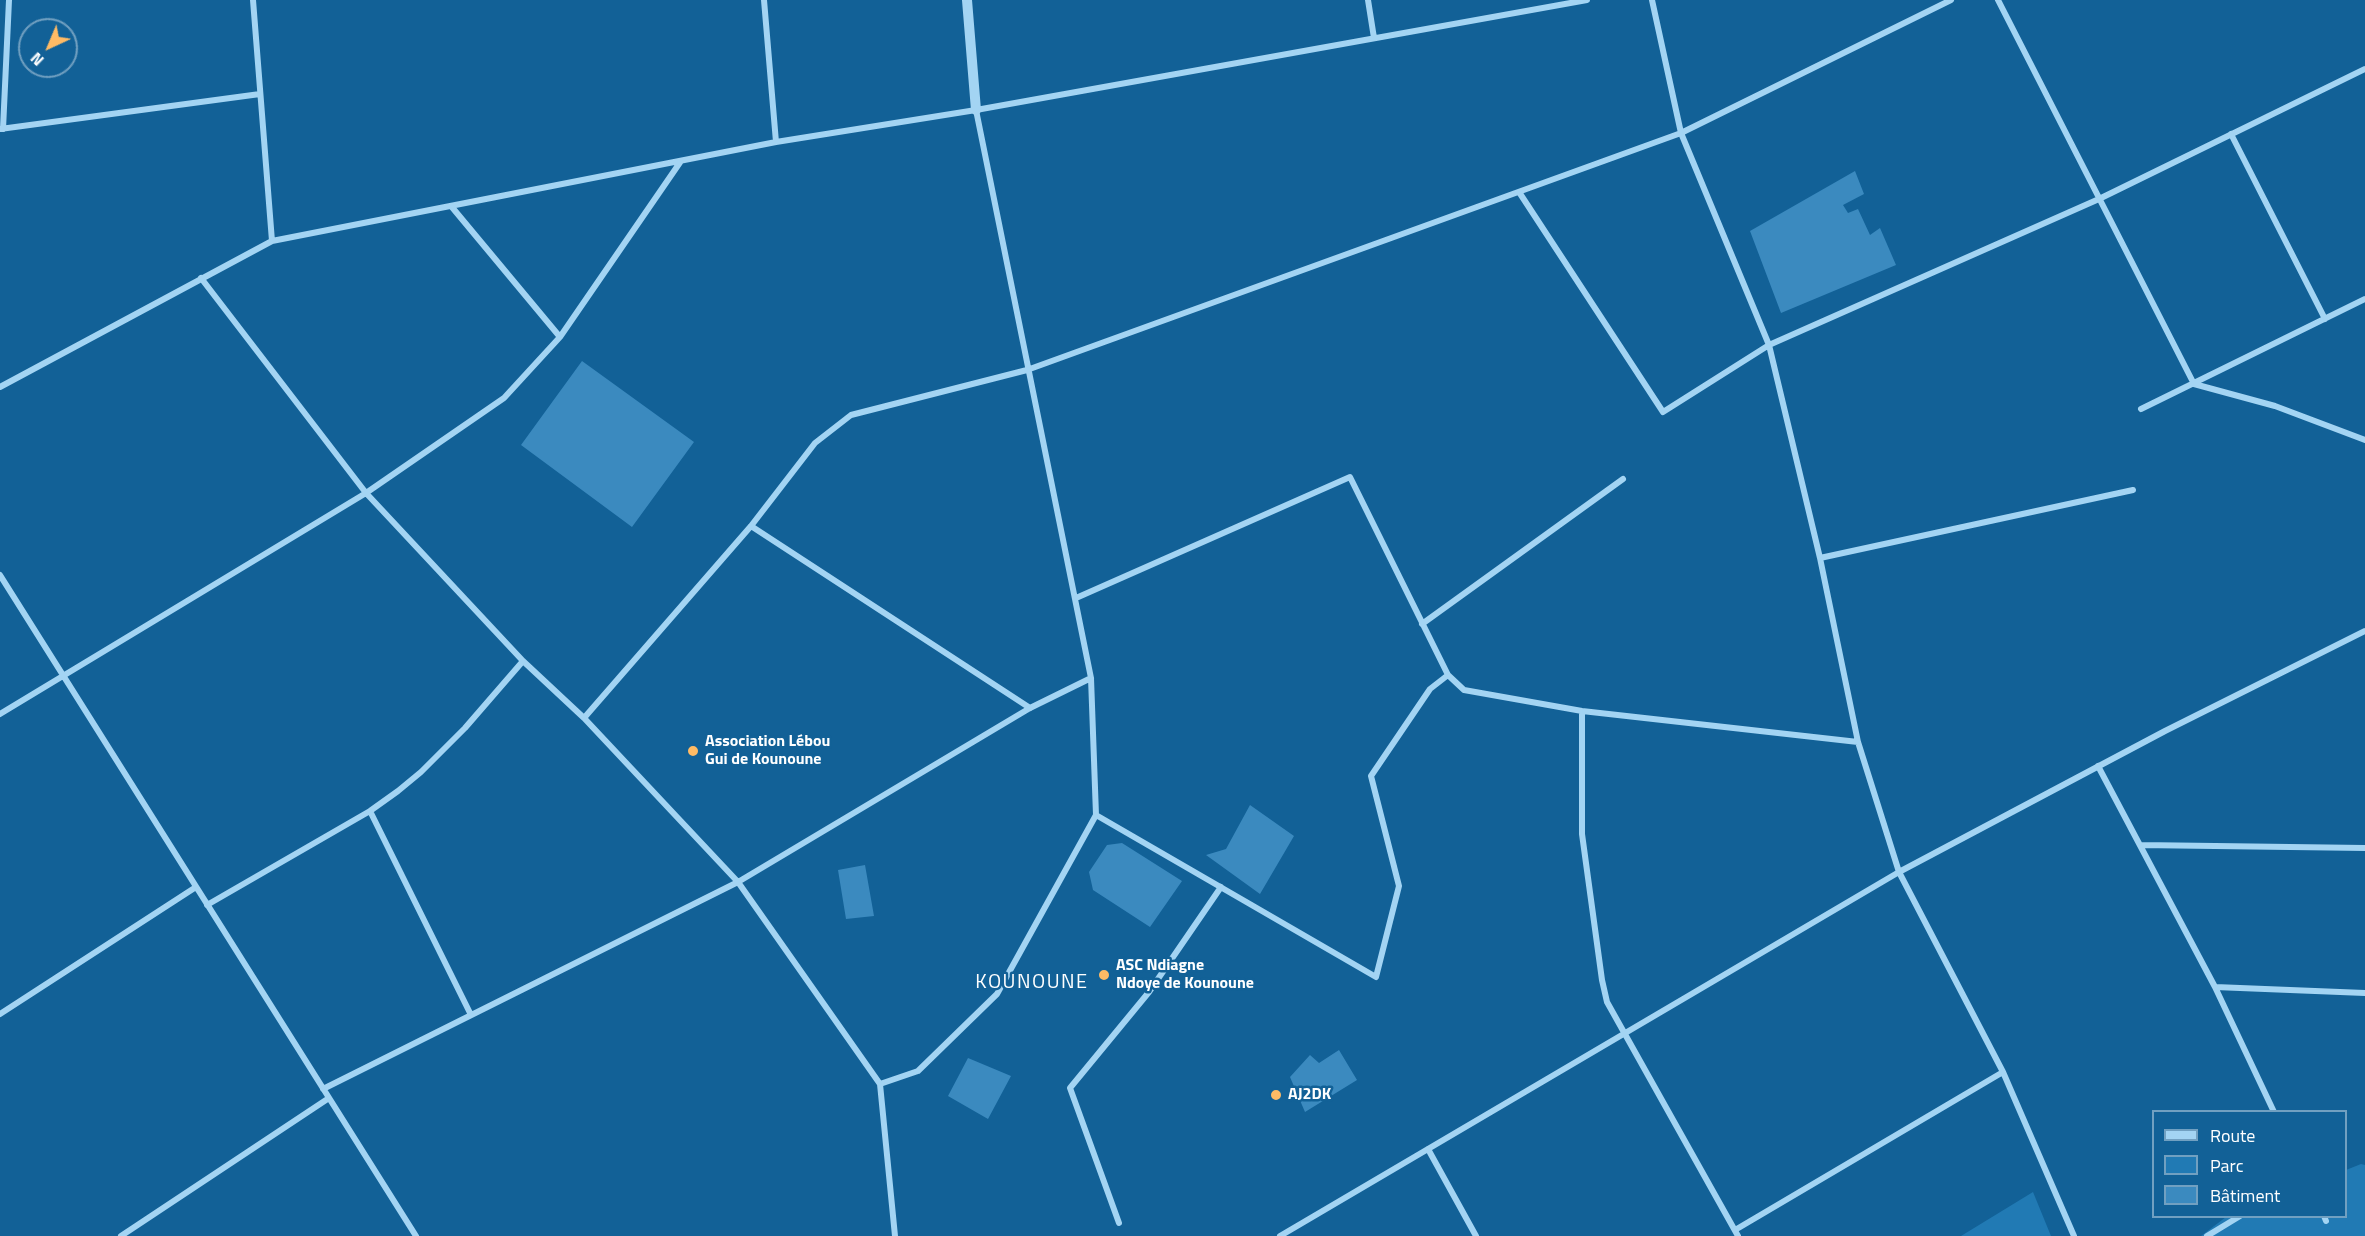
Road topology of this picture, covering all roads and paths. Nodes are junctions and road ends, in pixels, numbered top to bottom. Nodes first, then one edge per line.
1 (9, 0) edge
2 (253, 0) edge
3 (764, 0) edge
4 (967, 0) edge
5 (1368, 0) edge
6 (1587, 0) edge
7 (1653, 0) edge
8 (1950, 0) edge
9 (1998, 0) edge
10 (1374, 38) junction
11 (2365, 69) edge
12 (260, 93) junction
13 (976, 110) junction
14 (2, 129) edge
15 (1681, 133) junction
16 (2231, 134) junction
17 (776, 142) junction
18 (681, 160) junction
19 (1519, 192) junction
20 (2099, 199) junction
21 (451, 206) junction
22 (272, 241) junction
23 (201, 278) junction
24 (2365, 299) edge
25 (2325, 319) junction
26 (560, 337) junction
27 (1769, 345) junction
28 (1027, 370) junction
29 (2194, 384) junction
30 (0, 387) edge
31 (2141, 409) dead end
32 (2365, 440) edge
33 (1623, 479) dead end
34 (2133, 490) dead end
35 (366, 493) junction
36 (751, 526) junction
37 (1820, 558) junction
38 (0, 575) edge
39 (1076, 598) junction
40 (1422, 624) junction
41 (2365, 631) edge
42 (523, 661) junction
43 (63, 675) junction
44 (1448, 675) junction
45 (1091, 678) junction
46 (1030, 708) junction
47 (1582, 711) junction
48 (0, 714) edge
49 (584, 718) junction
50 (1858, 742) junction
51 (2098, 766) junction
52 (370, 811) junction
53 (1096, 815) junction
54 (2140, 845) junction
55 (2365, 848) edge
56 (1899, 872) junction
57 (738, 882) junction
58 (196, 887) junction
59 (1221, 887) junction
60 (207, 905) junction
61 (2215, 987) junction
62 (2365, 993) edge
63 (0, 1014) edge
64 (471, 1015) junction
65 (1625, 1034) junction
66 (2003, 1072) junction
67 (880, 1084) junction
68 (323, 1089) junction
69 (329, 1098) junction
70 (2273, 1110) edge
71 (1428, 1149) junction
72 (2237, 1218) edge
73 (1119, 1223) dead end
74 (1737, 1233) edge
75 (121, 1236) edge
76 (416, 1236) edge
77 (895, 1236) edge
78 (1280, 1236) edge
79 (1476, 1236) edge
80 (2074, 1236) edge
81 (2207, 1236) edge

1 - 14 street
2 - 12 street
3 - 17 street
4 - 13 street
5 - 10 street
6 - 10 street
7 - 15 street
8 - 15 street
9 - 20 street
10 - 13 street
11 - 16 street
12 - 14 street
12 - 22 street
13 - 17 street
13 - 28 street
15 - 19 street
15 - 27 street
16 - 20 street
16 - 25 street
17 - 18 street
18 - 21 street
18 - 26 street
19 - 27 street
19 - 28 street
20 - 27 street
20 - 29 street
21 - 22 street
21 - 26 street
22 - 23 street
23 - 30 street
23 - 35 street
24 - 25 street
25 - 29 street
26 - 35 street
27 - 37 street
28 - 36 street
28 - 39 street
29 - 31 street
29 - 32 street
33 - 40 street
34 - 37 street
35 - 42 street
35 - 43 street
36 - 46 street
36 - 49 street
37 - 50 street
38 - 43 street
39 - 40 street
39 - 45 street
40 - 44 street
41 - 51 street
42 - 49 street
42 - 52 street
43 - 48 street
43 - 58 street
44 - 47 street
44 - 59 street
45 - 46 street
45 - 53 street
46 - 57 street
47 - 50 street
47 - 65 street
49 - 57 street
50 - 56 street
51 - 54 street
51 - 56 street
52 - 60 street
52 - 64 street
53 - 59 street
53 - 67 street
54 - 55 street
54 - 61 street
56 - 65 street
56 - 66 street
57 - 64 street
57 - 67 street
58 - 60 street
58 - 63 street
59 - 73 street
60 - 68 street
61 - 62 street
61 - 70 street
64 - 68 street
65 - 71 street
65 - 74 street
66 - 74 street
66 - 80 street
67 - 77 street
68 - 69 street
69 - 75 street
69 - 76 street
71 - 78 street
71 - 79 street
72 - 81 street

